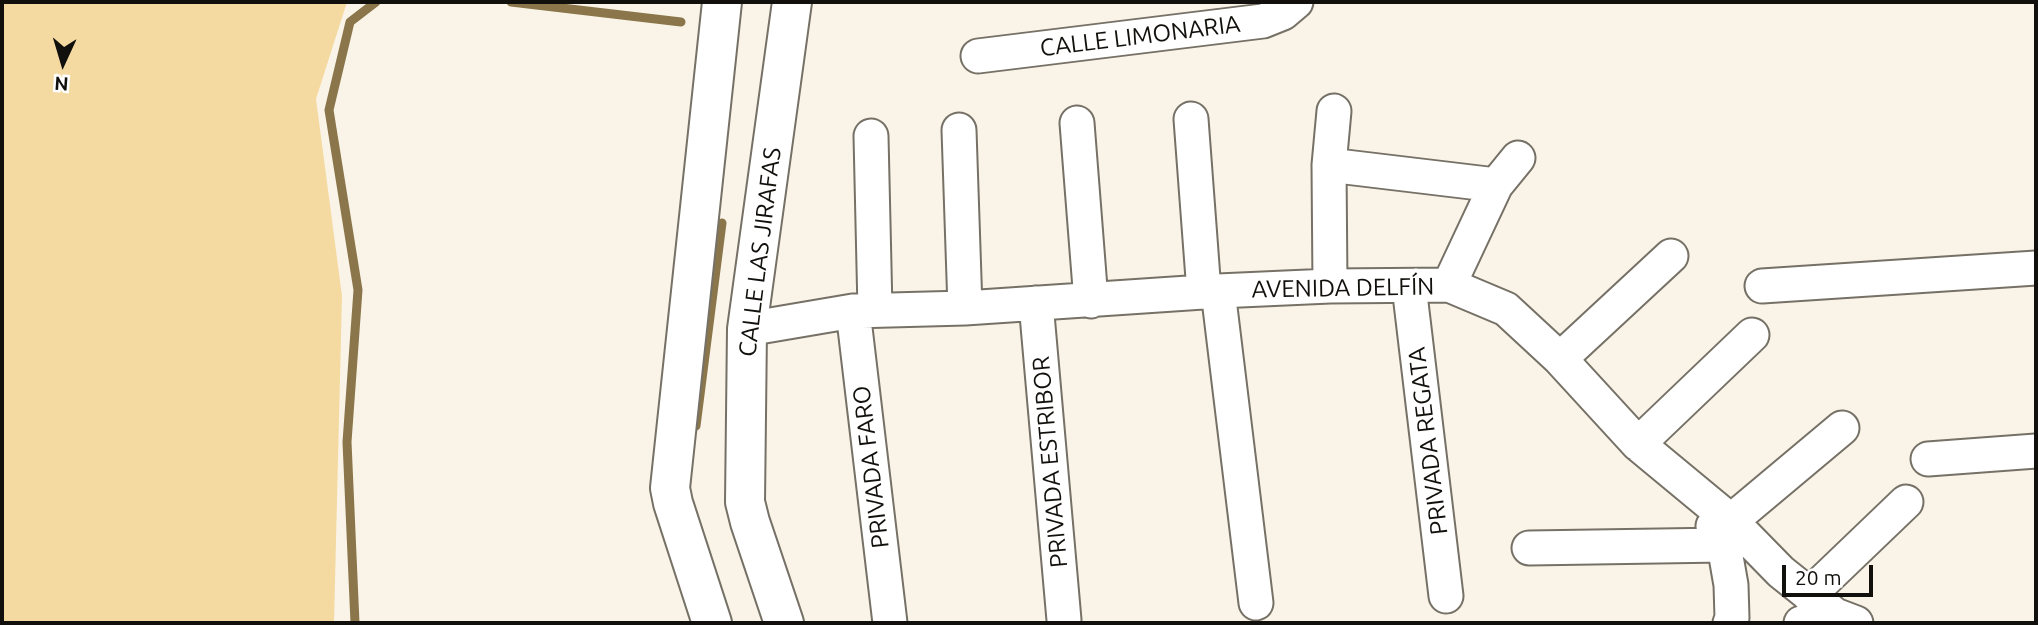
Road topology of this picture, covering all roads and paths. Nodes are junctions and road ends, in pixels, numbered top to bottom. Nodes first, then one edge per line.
1 (722, 2) edge
2 (792, 2) edge
3 (1296, 2) edge
4 (978, 56) dead end
5 (1334, 111) dead end
6 (1191, 120) dead end
7 (1077, 123) dead end
8 (959, 130) dead end
9 (871, 136) dead end
10 (1518, 158) dead end
11 (1329, 165) junction
12 (1496, 185) junction
13 (1671, 256) dead end
14 (2036, 268) edge
15 (1449, 285) junction
16 (1330, 286) junction
17 (1409, 286) junction
18 (1762, 286) dead end
19 (1211, 292) junction
20 (1091, 301) junction
21 (1035, 303) junction
22 (965, 308) junction
23 (864, 311) junction
24 (747, 329) junction
25 (1752, 335) dead end
26 (1560, 359) junction
27 (1842, 428) dead end
28 (1638, 444) junction
29 (2036, 451) edge
30 (1928, 459) dead end
31 (1906, 502) dead end
32 (1727, 533) junction
33 (1529, 548) dead end
34 (1446, 596) dead end
35 (1256, 603) dead end
36 (1805, 609) edge
37 (1845, 619) edge
38 (1064, 620) dead end
39 (712, 623) edge
40 (784, 623) edge
41 (890, 623) edge
42 (1730, 623) edge

1 - 39 main road
2 - 24 main road, CALLE LAS JIRAFAS
3 - 4 street, CALLE LIMONARIA
5 - 11 street
6 - 19 street
7 - 20 street
8 - 22 street
9 - 23 street, PRIVADA FARO
10 - 12 street
11 - 12 street
11 - 16 street
12 - 15 street
13 - 26 street
14 - 18 street
15 - 17 street, AVENIDA DELFÍN
15 - 26 street, AVENIDA DELFÍN
16 - 17 street, AVENIDA DELFÍN
16 - 19 street, AVENIDA DELFÍN
17 - 34 street, PRIVADA REGATA
19 - 20 street, AVENIDA DELFÍN
19 - 35 street
20 - 21 street, AVENIDA DELFÍN
21 - 22 street, AVENIDA DELFÍN
21 - 38 street, PRIVADA ESTRIBOR
22 - 23 street, AVENIDA DELFÍN
23 - 24 street, AVENIDA DELFÍN
23 - 41 street, PRIVADA FARO
24 - 40 main road, CALLE LAS JIRAFAS
25 - 28 street
26 - 28 street, AVENIDA DELFÍN
27 - 32 street
28 - 32 street, AVENIDA DELFÍN
29 - 30 street
31 - 36 street
32 - 33 street
32 - 36 street
32 - 42 street
36 - 37 street

